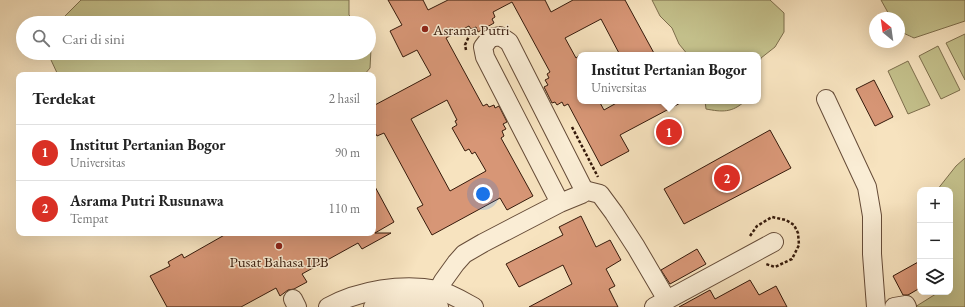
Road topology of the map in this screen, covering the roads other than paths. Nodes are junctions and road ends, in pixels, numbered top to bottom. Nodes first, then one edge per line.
1 (826, 99) dead end
2 (584, 189) junction
3 (560, 203) junction
4 (774, 242) dead end
5 (439, 299) edge
6 (376, 301) edge
7 (661, 304) edge
8 (328, 307) edge
9 (474, 307) edge
10 (876, 307) edge
11 (894, 307) edge
12 (907, 307) edge

1 - 10 lane
2 - 3 lane
2 - 3 lane
2 - 7 lane
3 - 5 lane
4 - 7 lane
5 - 6 lane
5 - 9 lane
6 - 8 lane
11 - 12 lane

